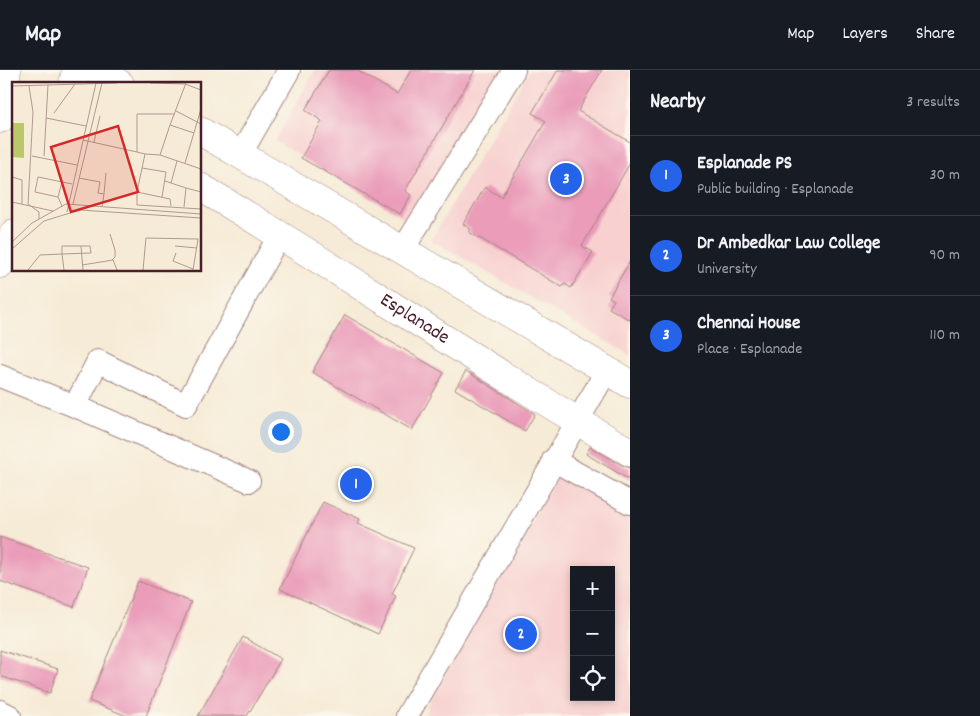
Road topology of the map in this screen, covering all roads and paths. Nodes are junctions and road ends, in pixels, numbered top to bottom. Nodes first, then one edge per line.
1 (96, 70) edge
2 (288, 70) edge
3 (514, 70) edge
4 (8, 81) edge
5 (117, 82) edge
6 (0, 119) edge
7 (201, 132) edge
8 (240, 155) junction
9 (201, 188) edge
10 (280, 234) junction
11 (12, 237) edge
12 (402, 252) junction
13 (0, 264) edge
14 (607, 370) junction
15 (0, 376) edge
16 (630, 384) edge
17 (75, 406) junction
18 (576, 421) junction
19 (630, 452) edge
20 (553, 460) junction
21 (249, 481) dead end
22 (630, 503) edge
23 (0, 711) edge
24 (10, 716) edge
25 (407, 716) edge

1 - 5 main road
2 - 8 street
3 - 12 street
4 - 6 main road
7 - 8 main road
8 - 12 main road
9 - 10 main road, Esplanade
10 - 17 street
10 - 18 main road, Esplanade
11 - 13 main road
12 - 14 main road
14 - 16 main road
14 - 18 street
15 - 17 street
17 - 21 street
18 - 19 main road, Esplanade
18 - 20 street
20 - 22 street
20 - 25 street
23 - 24 street

